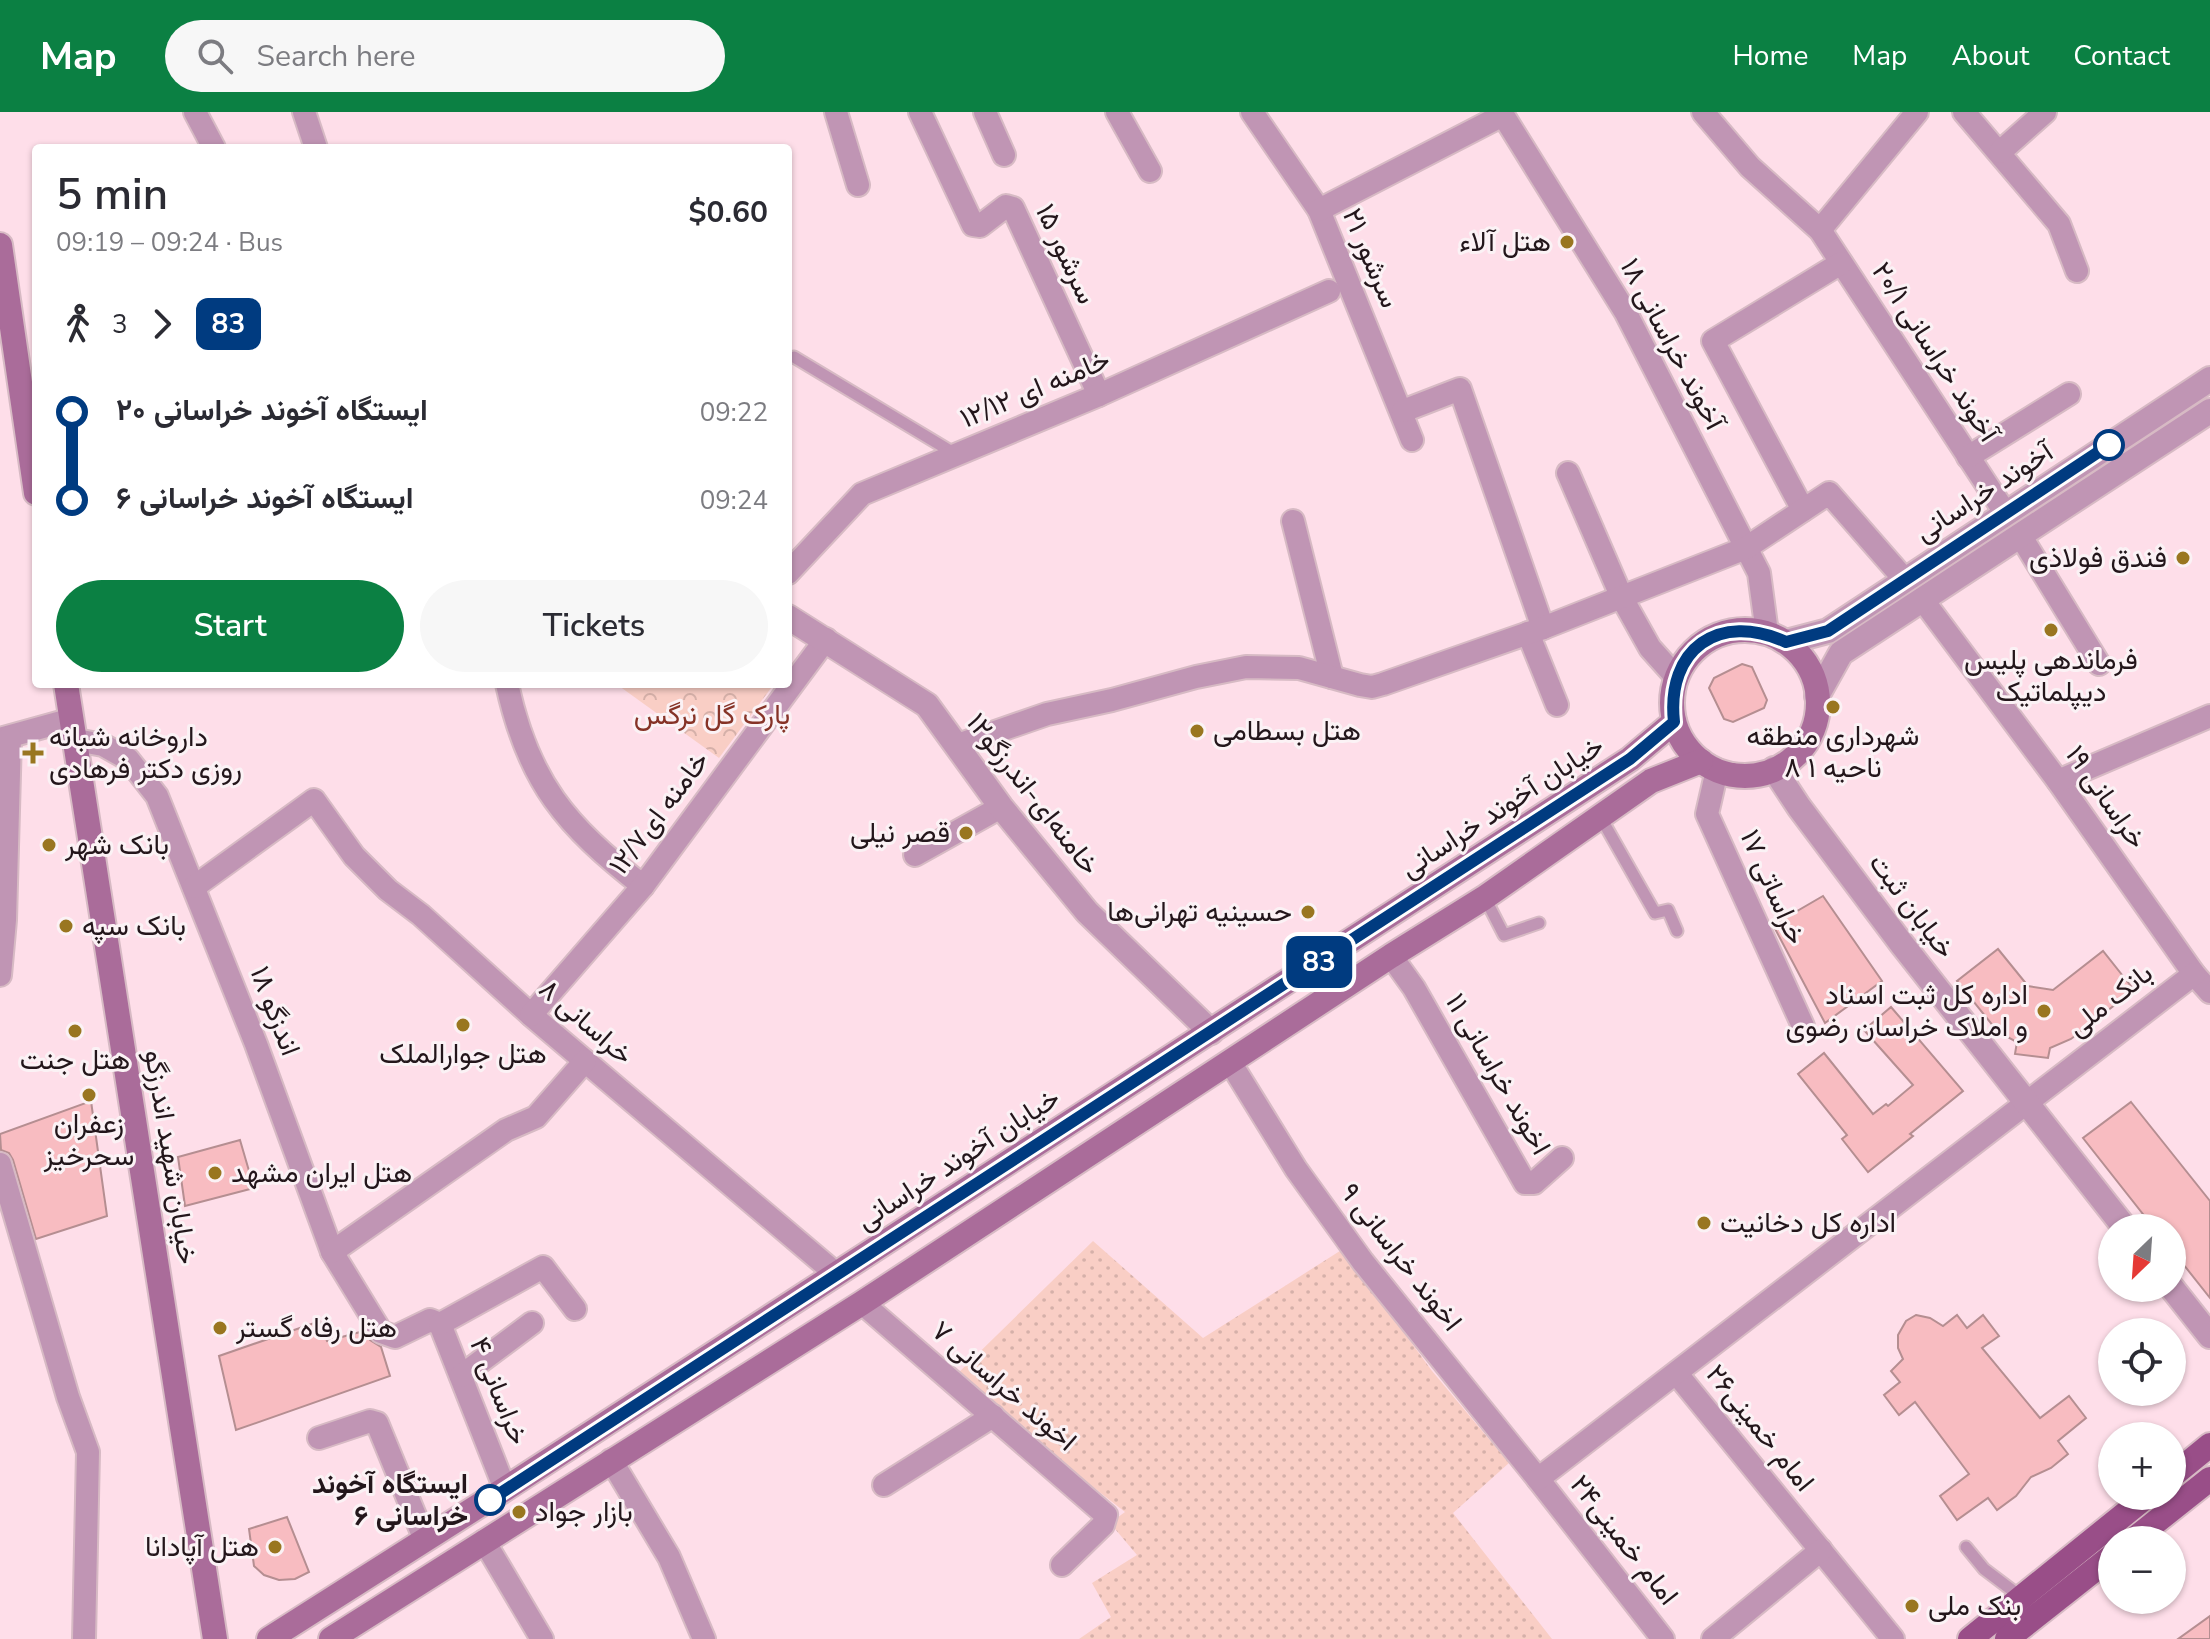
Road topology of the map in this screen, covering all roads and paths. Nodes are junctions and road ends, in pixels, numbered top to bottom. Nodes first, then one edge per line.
1 (195, 112) edge
2 (304, 112) edge
3 (836, 112) edge
4 (920, 112) edge
5 (985, 112) edge
6 (1117, 112) edge
7 (1252, 112) edge
8 (1703, 112) edge
9 (1917, 112) edge
10 (1964, 112) edge
11 (2045, 112) edge
12 (1479, 119) edge
13 (212, 144) edge
14 (315, 144) edge
15 (2000, 152) junction
16 (1004, 155) dead end
17 (1150, 171) dead end
18 (858, 185) dead end
19 (1319, 210) junction
20 (1820, 230) junction
21 (0, 245) edge
22 (1841, 263) junction
23 (2077, 271) dead end
24 (1329, 291) dead end
25 (794, 357) dead end
26 (28, 377) edge
27 (2210, 379) edge
28 (2069, 394) dead end
29 (1099, 395) junction
30 (1403, 411) junction
31 (2210, 411) edge
32 (32, 435) edge
33 (1412, 440) dead end
34 (957, 456) junction
35 (1968, 457) junction
36 (1568, 473) dead end
37 (1803, 510) junction
38 (2006, 514) junction
39 (1293, 521) dead end
40 (2020, 535) junction
41 (1746, 548) junction
42 (792, 569) edge
43 (1905, 580) junction
44 (1622, 598) junction
45 (1922, 599) junction
46 (792, 619) edge
47 (1536, 631) junction
48 (1776, 638) junction
49 (826, 639) junction
50 (2099, 664) dead end
51 (1332, 677) junction
52 (1676, 677) junction
53 (792, 685) edge
54 (67, 688) edge
55 (508, 688) edge
56 (790, 688) edge
57 (1817, 696) junction
58 (1557, 705) dead end
59 (2210, 716) edge
60 (1674, 722) junction
61 (74, 729) junction
62 (5, 738) edge
63 (958, 745) junction
64 (1709, 766) junction
65 (1774, 769) junction
66 (2058, 781) junction
67 (1001, 807) junction
68 (1601, 818) junction
69 (915, 855) dead end
70 (643, 886) junction
71 (194, 887) junction
72 (1484, 898) junction
73 (1539, 923) dead end
74 (1677, 931) dead end
75 (1391, 956) junction
76 (2194, 974) junction
77 (0, 975) edge
78 (2210, 992) edge
79 (531, 1015) junction
80 (1803, 1026) dead end
81 (1211, 1032) junction
82 (585, 1061) junction
83 (1230, 1062) junction
84 (2025, 1103) junction
85 (1562, 1158) dead end
86 (0, 1164) edge
87 (2114, 1214) edge
88 (332, 1252) junction
89 (835, 1273) junction
90 (2183, 1302) edge
91 (862, 1303) junction
92 (575, 1309) dead end
93 (532, 1323) dead end
94 (440, 1324) junction
95 (388, 1336) joint
96 (2210, 1336) edge
97 (1677, 1374) junction
98 (461, 1376) junction
99 (993, 1416) junction
100 (319, 1438) dead end
101 (2210, 1445) edge
102 (611, 1460) junction
103 (2186, 1465) edge
104 (1538, 1479) junction
105 (2210, 1479) edge
106 (884, 1485) dead end
107 (505, 1489) junction
108 (2130, 1510) edge
109 (2151, 1526) edge
110 (425, 1540) junction
111 (484, 1541) junction
112 (1966, 1547) dead end
113 (1821, 1550) junction
114 (1062, 1565) dead end
115 (2098, 1567) edge
116 (2021, 1598) junction
117 (84, 1639) edge
118 (215, 1639) edge
119 (269, 1639) edge
120 (331, 1639) edge
121 (542, 1639) edge
122 (704, 1639) edge
123 (1663, 1639) edge
124 (1713, 1639) edge
125 (1893, 1639) edge
126 (1970, 1639) edge
127 (2007, 1639) edge

1 - 13 street
2 - 14 street
3 - 18 street
4 - 29 street, سرشور ۱۵
5 - 16 street
6 - 17 street
7 - 19 street, سرشور ۲۱
8 - 20 street, آخوند خراسانی ۲۰/۱
9 - 20 street
10 - 15 street
11 - 15 street
12 - 19 street
12 - 41 street, آخوند خراسانی ۱۸
15 - 23 street
19 - 30 street, سرشور ۲۱
20 - 22 street, آخوند خراسانی ۲۰/۱
21 - 26 main road
22 - 35 street, آخوند خراسانی ۲۰/۱
22 - 37 street, آخوند خراسانی ۲۰/۱
24 - 29 street, خامنه ای ۱۲/۱۲
25 - 34 lane
26 - 32 main road
27 - 38 street, آخوند خراسانی
28 - 35 street
29 - 34 street, خامنه ای ۱۲/۱۲
30 - 33 street, سرشور ۲۱
30 - 47 street
31 - 40 street, آخوند خراسانی
34 - 42 street, خامنه ای ۱۲/۱۲
35 - 38 street, آخوند خراسانی ۲۰/۱
36 - 44 street
37 - 41 street
37 - 43 street
38 - 43 street, آخوند خراسانی
39 - 51 street
40 - 45 street, آخوند خراسانی
40 - 50 street
41 - 44 street
41 - 48 street, آخوند خراسانی ۱۸
43 - 48 street, آخوند خراسانی
44 - 47 street
44 - 52 street
45 - 57 street, آخوند خراسانی
45 - 66 street, خراسانی ۱۹
46 - 49 street, خامنه‌ای-اندرزگو۱۲
47 - 51 street
47 - 58 street
48 - 52 main road
48 - 57 main road
49 - 53 street, خامنه ای۱۲/۷
49 - 63 street, خامنه‌ای-اندرزگو۱۲
51 - 63 street
52 - 60 main road
54 - 61 main road, خیابان شهید اندرزگو
55 - 70 street
56 - 70 street, خامنه ای۱۲/۷
57 - 65 main road
59 - 66 street
60 - 64 main road
60 - 81 main road, خیابان آخوند خراسانی
61 - 62 street
61 - 71 street, اندزگو ۱۸
61 - 118 main road, خیابان شهید اندرزگو
62 - 77 street
63 - 67 street, خامنه‌ای-اندرزگو۱۲
64 - 65 main road
64 - 68 main road
64 - 80 street, خراساتی ۱۷
65 - 84 street, خیابان ثبت
66 - 76 street, خراسانی ۱۹
67 - 69 street
67 - 81 street, خامنه‌ای-اندرزگو۱۲
68 - 72 main road
68 - 74 lane
70 - 79 street, خامنه ای۱۲/۷
71 - 79 street, خراسانی ۸
71 - 88 street, اندزگو ۱۸
72 - 73 lane
72 - 75 main road
75 - 83 main road
75 - 85 street, اخوند خراسانی ۱۱
76 - 78 street, خراسانی ۱۹
76 - 84 street, بانک ملی
79 - 82 street, خراسانی ۸
81 - 89 main road, خیابان آخوند خراسانی
82 - 88 street
82 - 89 street, خراسانی ۸
83 - 91 main road
83 - 104 street, اخوند خراسانی ۹
84 - 87 street, خیابان ثبت
84 - 97 street, امام خمینی۲۶
86 - 117 street
88 - 95 street, اندزگو ۱۸
89 - 107 main road, خیابان آخوند خراسانی
90 - 96 street
91 - 99 street, اخوند خراسانی ۷
91 - 102 main road
92 - 94 street
93 - 98 street
94 - 95 street, خراسانی ۴
94 - 98 street, خراسانی ۴
97 - 104 street
97 - 113 street, امام خمینی۲۶
98 - 107 street, خراسانی ۴
99 - 106 street
99 - 114 street, اخوند خراسانی ۷
100 - 110 street
101 - 103 main road
102 - 111 main road
102 - 122 street
104 - 123 street, امام خمینی۲۴
105 - 109 main road
107 - 110 main road, خیابان آخوند خراسانی
108 - 116 main road
110 - 119 main road, خیابان آخوند خراسانی
111 - 120 main road
111 - 121 street
112 - 116 lane
113 - 124 street
113 - 125 street, امام خمینی۲۶
115 - 127 main road
116 - 126 main road

